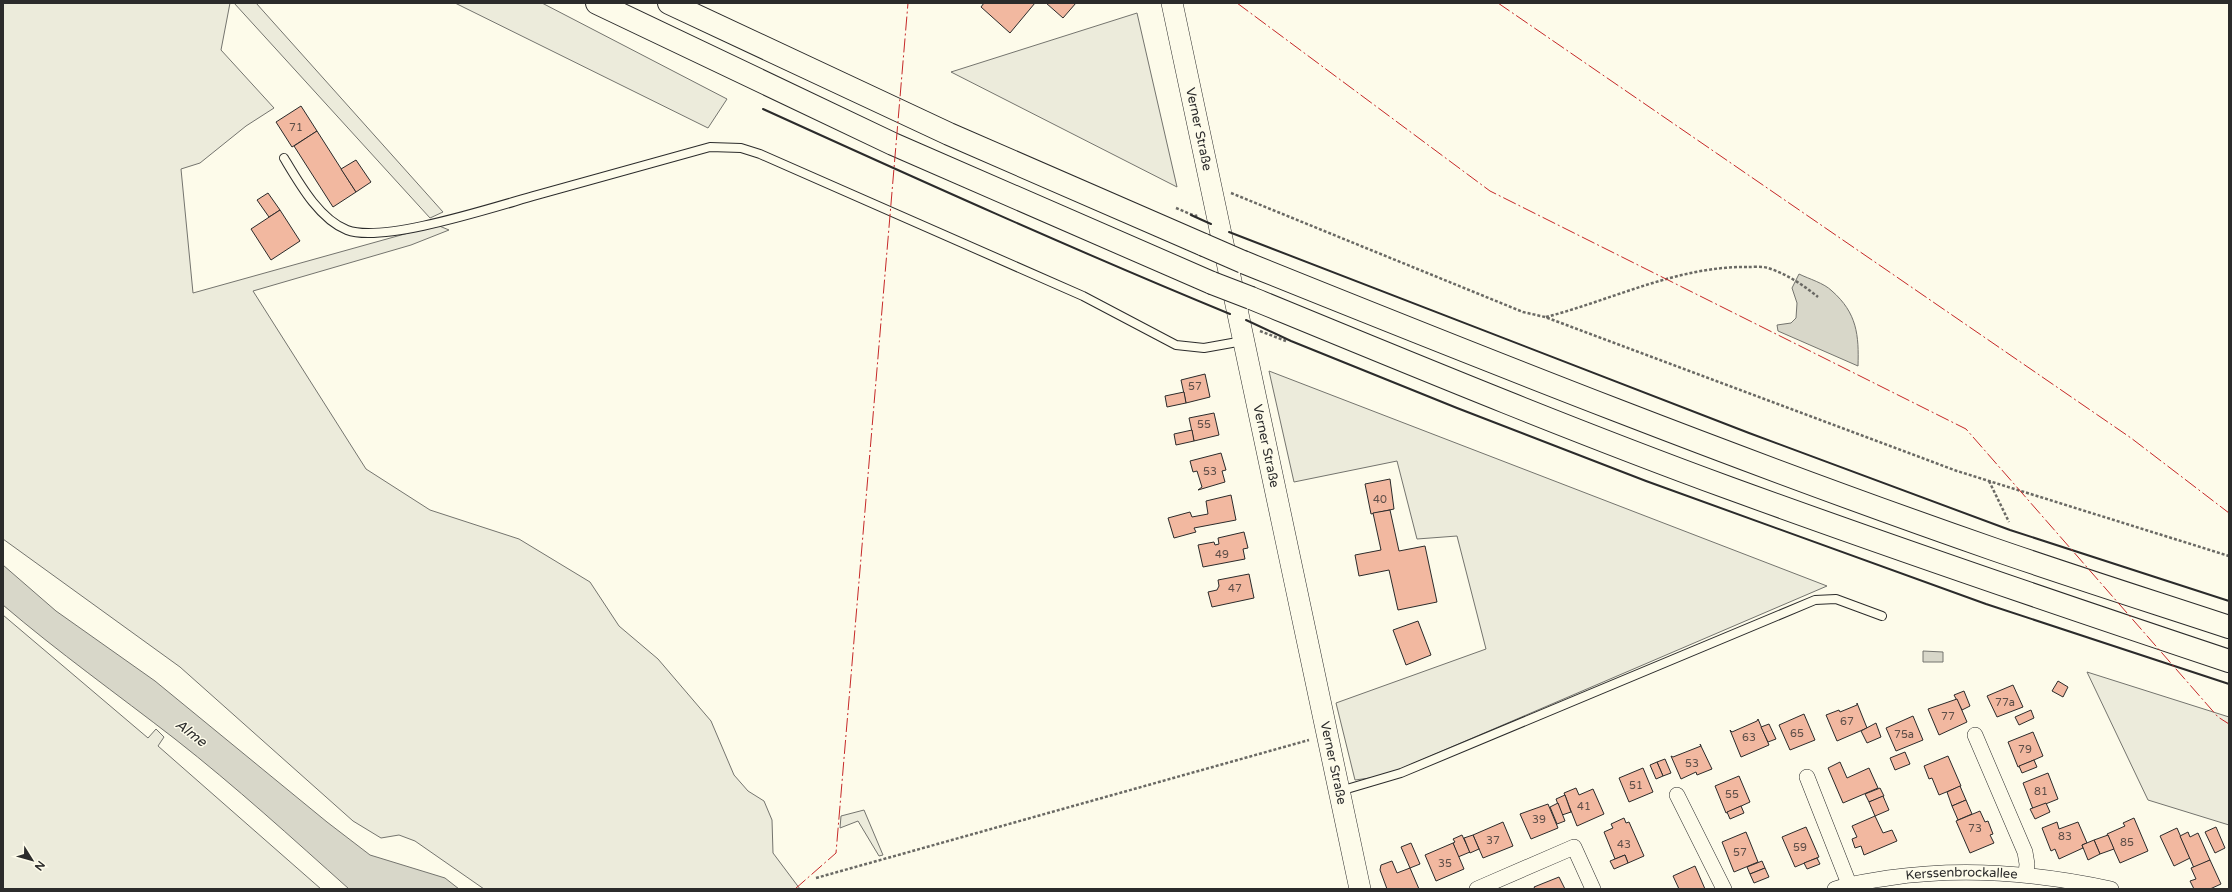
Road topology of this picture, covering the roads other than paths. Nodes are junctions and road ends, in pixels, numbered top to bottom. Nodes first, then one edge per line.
1 (597, 3) edge
2 (669, 3) edge
3 (1172, 3) edge
4 (284, 158) dead end
5 (1251, 336) junction
6 (1882, 616) dead end
7 (2229, 627) edge
8 (2229, 661) edge
9 (1975, 735) dead end
10 (1807, 777) dead end
11 (1339, 791) junction
12 (1677, 795) dead end
13 (2026, 874) junction
14 (1850, 887) edge
15 (1360, 889) edge
16 (1477, 889) edge
17 (1593, 889) edge
18 (1724, 889) edge
19 (1835, 889) edge
20 (2112, 889) edge

1 - 8 highway, bridge
2 - 7 highway, bridge
3 - 5 main road, Verner Straße
4 - 5 lane
5 - 11 main road, Verner Straße
6 - 11 lane
9 - 13 street, Kerssenbrockallee
10 - 14 street
11 - 15 main road, Verner Straße
12 - 18 street
13 - 14 street, Kerssenbrockallee
13 - 20 street, Kerssenbrockallee
14 - 19 street, Kerssenbrockallee
16 - 17 street

